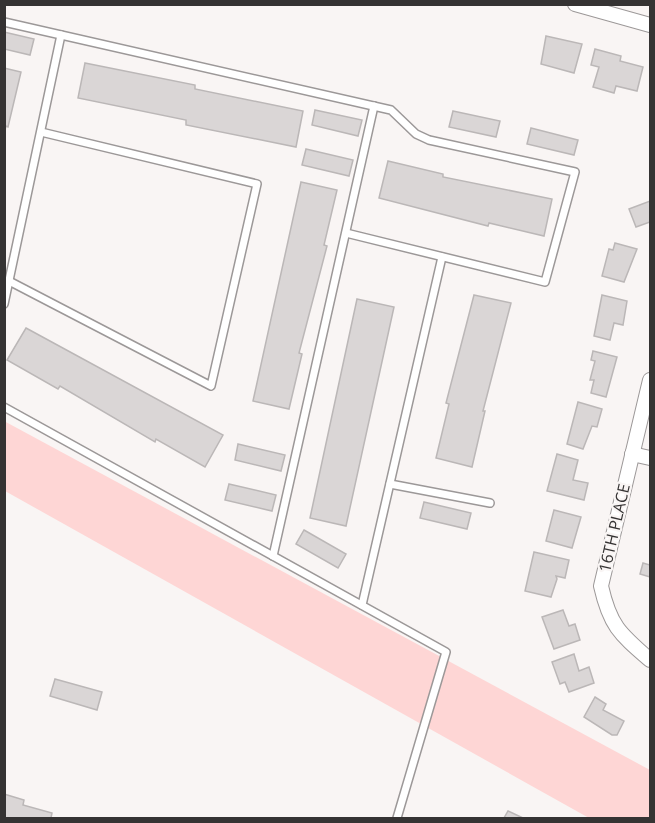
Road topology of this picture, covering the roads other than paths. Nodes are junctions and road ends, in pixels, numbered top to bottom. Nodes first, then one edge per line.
1 (575, 4) edge
2 (4, 22) edge
3 (651, 25) edge
4 (61, 35) junction
5 (374, 106) junction
6 (41, 132) junction
7 (345, 233) junction
8 (442, 257) junction
9 (9, 281) junction
10 (4, 304) edge
11 (651, 380) edge
12 (4, 407) edge
13 (632, 454) junction
14 (651, 458) edge
15 (390, 484) junction
16 (490, 503) dead end
17 (273, 556) junction
18 (362, 605) junction
19 (651, 660) edge
20 (397, 819) edge

1 - 3 street
2 - 4 lane
4 - 5 lane
4 - 6 lane
5 - 7 lane
5 - 8 lane
6 - 9 lane
6 - 9 lane
7 - 8 lane
7 - 17 lane
8 - 15 lane
9 - 10 lane
11 - 13 street, 16TH PLACE
12 - 17 lane
13 - 14 street
13 - 19 street, 16TH PLACE
15 - 16 lane
15 - 18 lane
17 - 18 lane
18 - 20 lane

